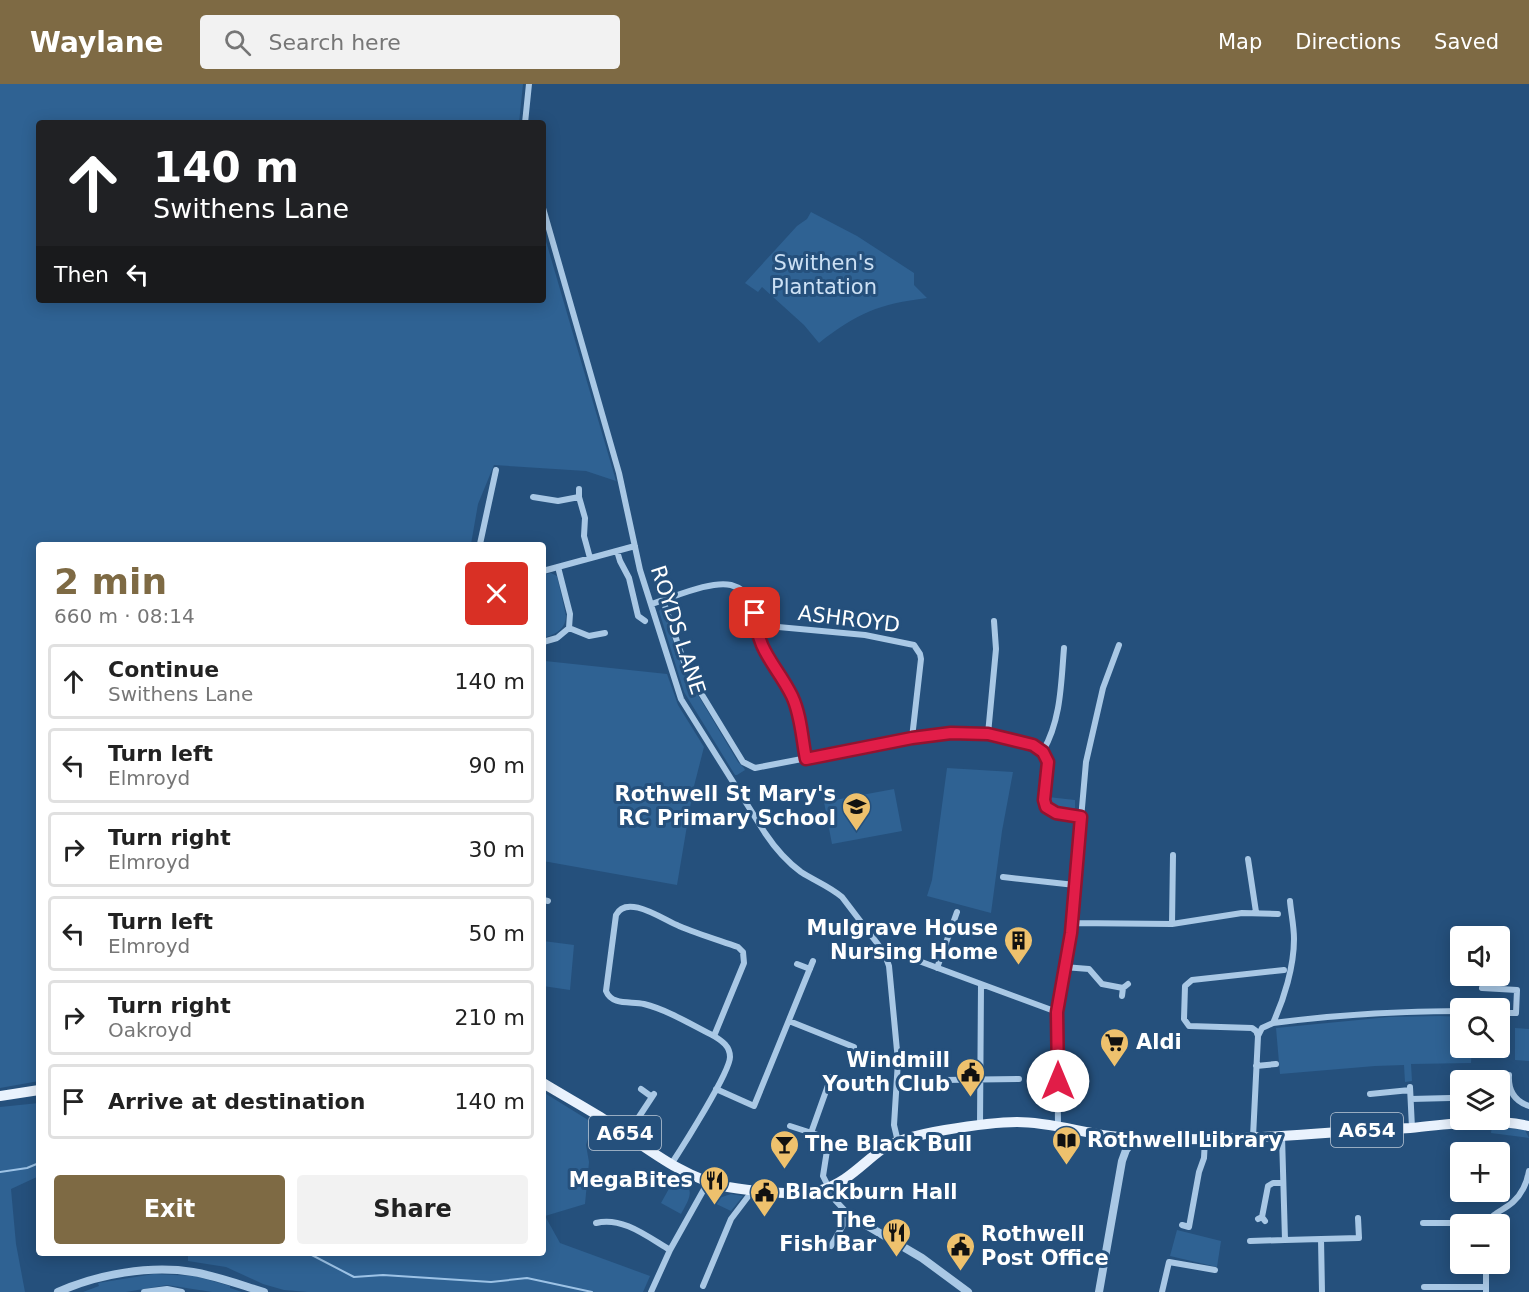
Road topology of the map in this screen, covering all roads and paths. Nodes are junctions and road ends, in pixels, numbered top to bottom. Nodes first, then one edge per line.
1 (529, 84) edge
2 (525, 120) edge
3 (546, 218) edge
4 (496, 470) dead end
5 (579, 489) dead end
6 (532, 497) dead end
7 (579, 497) junction
8 (480, 542) edge
9 (635, 546) junction
10 (617, 551) junction
11 (590, 558) junction
12 (558, 567) junction
13 (546, 570) edge
14 (663, 600) junction
15 (651, 604) junction
16 (645, 621) dead end
17 (994, 621) dead end
18 (756, 625) junction
19 (569, 628) junction
20 (605, 633) dead end
21 (546, 641) edge
22 (1119, 645) dead end
23 (1064, 648) dead end
24 (988, 734) junction
25 (912, 738) junction
26 (1043, 752) junction
27 (806, 759) junction
28 (1081, 817) junction
29 (1173, 855) dead end
30 (1248, 859) dead end
31 (1003, 877) dead end
32 (1075, 885) junction
33 (1290, 901) dead end
34 (957, 912) dead end
35 (1256, 912) junction
36 (1278, 914) dead end
37 (1072, 923) junction
38 (1172, 924) junction
39 (885, 955) junction
40 (813, 961) dead end
41 (797, 964) dead end
42 (1064, 967) junction
43 (938, 968) junction
44 (810, 969) junction
45 (1284, 970) dead end
46 (1273, 971) junction
47 (1273, 980) dead end
48 (981, 985) junction
49 (1482, 988) dead end
50 (1122, 996) dead end
51 (1450, 1011) edge
52 (1057, 1012) junction
53 (1510, 1013) edge
54 (1200, 1018) dead end
55 (789, 1021) junction
56 (1273, 1023) junction
57 (1200, 1027) junction
58 (714, 1036) junction
59 (1258, 1036) junction
60 (854, 1047) dead end
61 (1276, 1064) dead end
62 (1256, 1066) junction
63 (831, 1077) dead end
64 (980, 1079) junction
65 (1020, 1079) dead end
66 (943, 1080) dead end
67 (546, 1085) edge
68 (641, 1089) dead end
69 (716, 1089) junction
70 (1510, 1089) edge
71 (36, 1090) edge
72 (1370, 1094) dead end
73 (0, 1096) edge
74 (1450, 1098) dead end
75 (1411, 1099) junction
76 (754, 1106) junction
77 (1529, 1106) edge
78 (751, 1113) dead end
79 (980, 1125) junction
80 (790, 1126) dead end
81 (1058, 1126) junction
82 (1529, 1126) edge
83 (1412, 1128) junction
84 (812, 1132) junction
85 (627, 1135) junction
86 (1282, 1136) junction
87 (1253, 1137) junction
88 (1135, 1139) junction
89 (1205, 1139) junction
90 (898, 1142) junction
91 (672, 1163) junction
92 (1529, 1171) edge
93 (708, 1182) junction
94 (1283, 1183) junction
95 (828, 1188) junction
96 (754, 1190) junction
97 (1494, 1214) edge
98 (849, 1215) junction
99 (1358, 1218) dead end
100 (1262, 1219) dead end
101 (595, 1222) dead end
102 (1423, 1223) dead end
103 (1450, 1223) edge
104 (1182, 1225) dead end
105 (1321, 1239) junction
106 (1285, 1240) junction
107 (1250, 1242) dead end
108 (831, 1246) dead end
109 (670, 1250) junction
110 (1215, 1270) dead end
111 (703, 1286) dead end
112 (1424, 1287) dead end
113 (1486, 1289) edge
114 (58, 1292) edge
115 (144, 1292) edge
116 (182, 1292) edge
117 (264, 1292) edge
118 (651, 1292) edge
119 (968, 1292) edge
120 (1099, 1292) edge
121 (1162, 1292) edge
122 (1322, 1292) edge

1 - 2 street
3 - 9 street, ROYDS LANE
4 - 8 street
5 - 7 street
6 - 7 street
7 - 11 street
9 - 10 street
9 - 15 street, ROYDS LANE
10 - 11 street
10 - 16 street
11 - 12 street
12 - 13 street
12 - 19 street
14 - 15 street
14 - 18 street
14 - 27 street, ROYDS LANE
15 - 39 street, ROYDS LANE
17 - 24 street
18 - 25 street, ASHROYD
18 - 27 street
19 - 20 street
19 - 21 street
22 - 28 street
23 - 26 street
24 - 25 street
24 - 26 street
25 - 27 street
26 - 28 street
28 - 32 street
29 - 38 street
30 - 35 street
31 - 32 street
32 - 37 street
33 - 56 street
34 - 43 street
35 - 36 street
35 - 38 street
37 - 38 street
37 - 42 street
39 - 43 street
39 - 90 street, ROYDS LANE
40 - 44 street
41 - 44 street
42 - 50 street
42 - 52 street
43 - 48 street
44 - 55 street
45 - 46 street
46 - 47 street
46 - 57 street
48 - 52 street
48 - 64 street
49 - 53 street
51 - 56 street
52 - 81 street
54 - 57 street
55 - 60 street
55 - 76 street
56 - 59 street
57 - 59 street
58 - 58 street
58 - 69 street
59 - 62 street
61 - 62 street
62 - 87 street
63 - 84 street
64 - 65 street
64 - 66 street
64 - 79 street
67 - 85 main road, A654
68 - 85 street
69 - 76 street
69 - 91 street
70 - 77 street
71 - 73 main road
72 - 75 street
74 - 75 street
75 - 83 street
76 - 78 street
79 - 81 main road, A654
79 - 90 main road, A654
80 - 84 street
81 - 88 main road, A654
82 - 83 main road, A654
83 - 86 main road, A654
84 - 95 street
85 - 91 main road, A654
86 - 87 main road, A654
86 - 94 street
87 - 89 main road, A654
88 - 89 main road, A654
88 - 120 street
89 - 104 street
90 - 95 main road, A654
91 - 93 main road, A654
92 - 97 street
93 - 96 main road, A654
93 - 109 street
94 - 100 street
94 - 106 street
95 - 96 main road, A654
95 - 98 street
96 - 111 street
98 - 108 street
98 - 119 street
99 - 105 street
101 - 109 street
102 - 103 street
105 - 106 street
105 - 122 street
106 - 107 street
109 - 118 street
110 - 121 street
112 - 113 street
114 - 117 street
115 - 116 street

